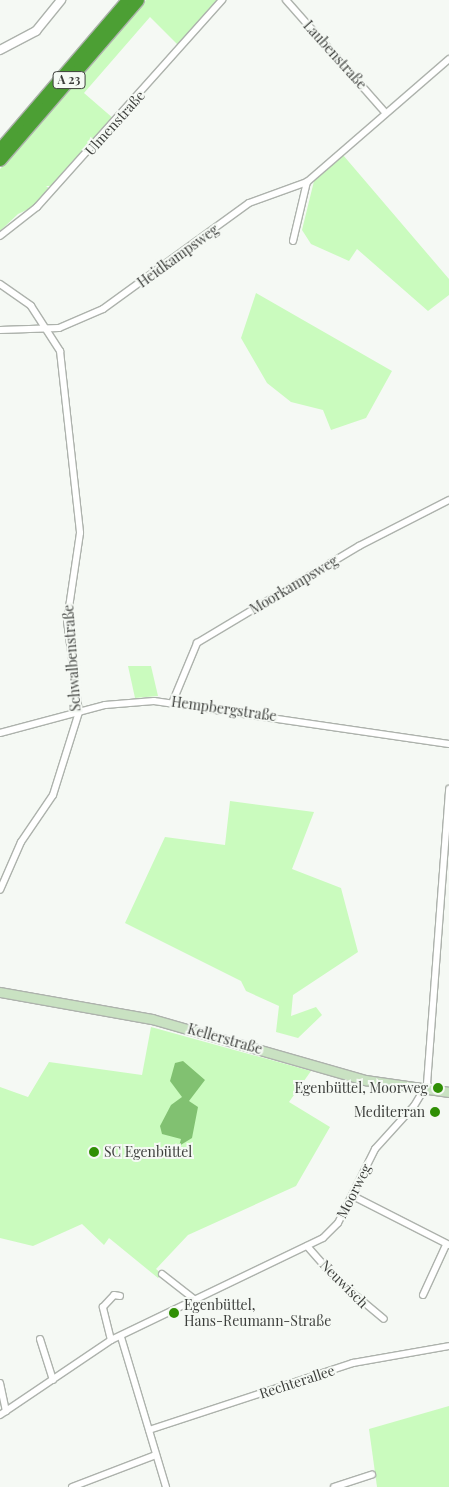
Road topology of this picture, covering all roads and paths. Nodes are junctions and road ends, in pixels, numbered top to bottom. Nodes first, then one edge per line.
1 (61, 0) edge
2 (127, 0) edge
3 (138, 0) edge
4 (222, 0) edge
5 (286, 0) edge
6 (0, 50) edge
7 (449, 59) edge
8 (384, 111) junction
9 (0, 148) edge
10 (0, 160) edge
11 (307, 182) junction
12 (0, 236) edge
13 (293, 241) dead end
14 (0, 284) edge
15 (0, 330) edge
16 (49, 330) junction
17 (449, 500) edge
18 (173, 701) junction
19 (78, 712) junction
20 (0, 733) edge
21 (449, 744) edge
22 (449, 789) edge
23 (0, 890) edge
24 (0, 992) edge
25 (424, 1090) junction
26 (449, 1092) edge
27 (353, 1196) junction
28 (448, 1245) edge
29 (307, 1246) junction
30 (162, 1274) dead end
31 (423, 1295) dead end
32 (120, 1296) dead end
33 (192, 1298) junction
34 (384, 1319) dead end
35 (121, 1337) junction
36 (40, 1339) dead end
37 (110, 1340) junction
38 (449, 1346) edge
39 (53, 1380) junction
40 (0, 1383) edge
41 (3, 1413) edge
42 (149, 1430) junction
43 (156, 1455) junction
44 (372, 1475) dead end
45 (85, 1484) edge
46 (72, 1487) edge
47 (166, 1487) edge
48 (334, 1487) edge

1 - 6 street
2 - 9 highway, A 23
3 - 10 highway, A 23
4 - 12 street, Ulmenstraße
5 - 8 street, Laubenstraße
7 - 8 street, Heidkampsweg
8 - 11 street, Heidkampsweg
11 - 13 street
11 - 16 street, Heidkampsweg
14 - 16 street, Schwalbenstraße
15 - 16 street, Heidkampsweg
16 - 19 street, Schwalbenstraße
17 - 18 street, Moorkampsweg
18 - 19 street, Hempbergstraße
18 - 21 street, Hempbergstraße
19 - 20 street, Hempbergstraße
19 - 23 street, Schwalbenstraße
22 - 25 street
24 - 25 main road, Kellerstraße
25 - 26 main road, Kellerstraße
25 - 27 street, Moorweg
27 - 28 street
27 - 29 street, Moorweg
28 - 31 street
29 - 33 street, Moorweg
29 - 34 street, Neuwisch
30 - 33 street
32 - 37 street
33 - 35 street, Moorweg
35 - 37 street, Moorweg
35 - 42 street
36 - 39 street
37 - 39 street, Moorweg
38 - 42 street, Rechterallee
39 - 41 street, Moorweg
40 - 41 street
42 - 43 street
43 - 45 street
43 - 47 street
44 - 48 street
45 - 46 street

